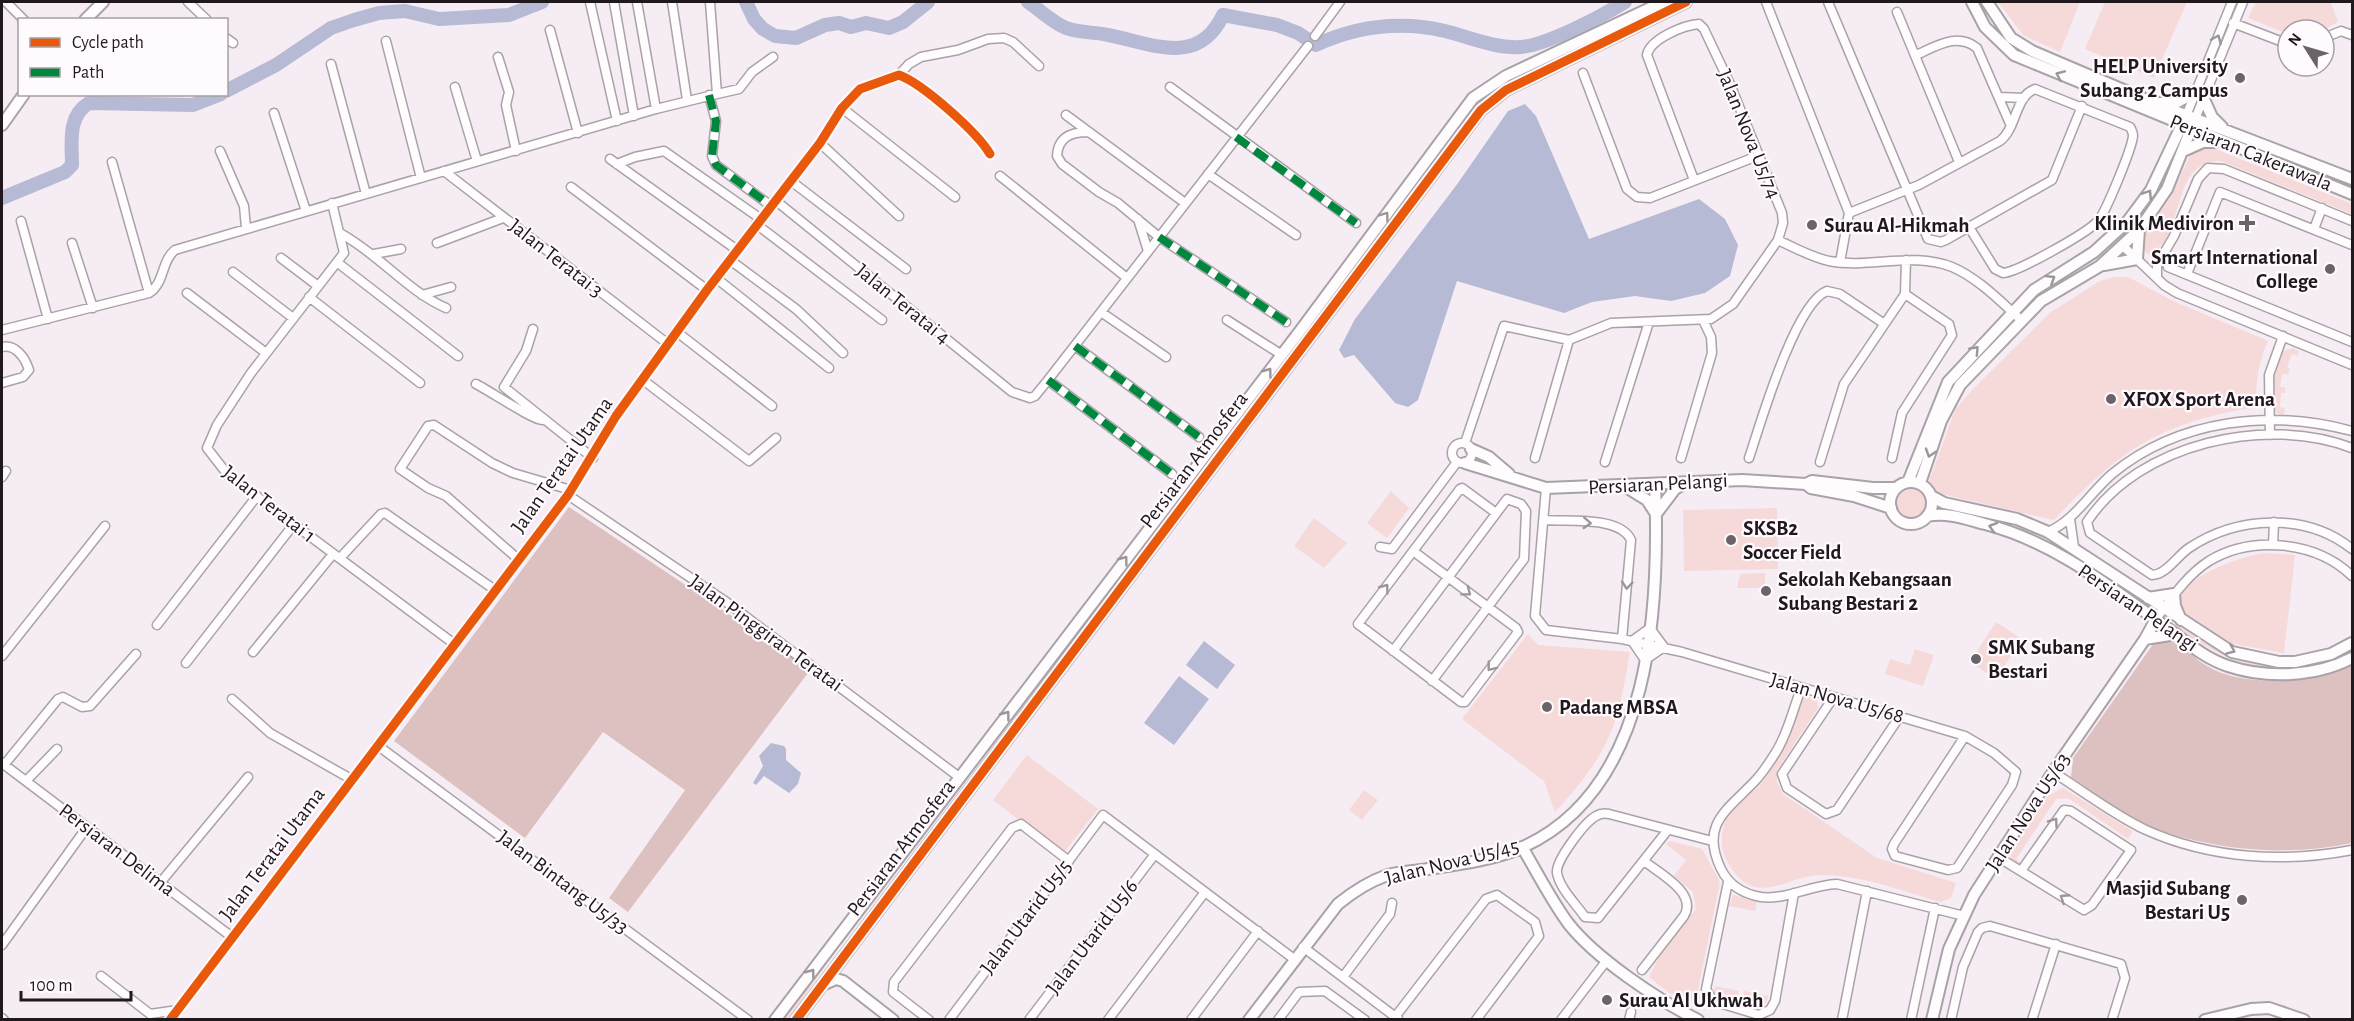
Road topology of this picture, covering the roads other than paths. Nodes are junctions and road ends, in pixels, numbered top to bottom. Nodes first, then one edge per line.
1 (6, 2) edge
2 (103, 2) edge
3 (188, 2) edge
4 (590, 2) edge
5 (614, 2) edge
6 (637, 2) edge
7 (672, 2) edge
8 (710, 2) edge
9 (1340, 2) edge
10 (1664, 2) edge
11 (1686, 2) edge
12 (1766, 2) edge
13 (1828, 2) edge
14 (1972, 2) edge
15 (1988, 2) edge
16 (2232, 2) edge
17 (2243, 2) edge
18 (1897, 12) dead end
19 (22, 18) edge
20 (88, 18) edge
21 (205, 18) edge
22 (2234, 23) junction
23 (550, 30) dead end
24 (2336, 33) edge
25 (2352, 35) edge
26 (1315, 36) dead end
27 (2276, 39) edge
28 (386, 42) dead end
29 (1308, 46) dead end
30 (1916, 55) junction
31 (498, 57) dead end
32 (773, 57) dead end
33 (331, 64) dead end
34 (1039, 66) dead end
35 (1583, 73) dead end
36 (899, 75) junction
37 (2201, 76) junction
38 (2210, 80) junction
39 (455, 87) dead end
40 (1170, 87) dead end
41 (713, 94) junction
42 (2199, 95) junction
43 (22, 96) edge
44 (1999, 97) junction
45 (2024, 98) junction
46 (687, 100) junction
47 (2082, 106) junction
48 (842, 108) junction
49 (2152, 108) junction
50 (656, 109) junction
51 (274, 113) dead end
52 (1066, 115) dead end
53 (634, 116) junction
54 (3, 119) edge
55 (617, 121) junction
56 (2188, 122) junction
57 (2011, 126) junction
58 (1088, 132) junction
59 (578, 133) junction
60 (1236, 137) junction
61 (2226, 137) junction
62 (820, 143) junction
63 (2178, 149) junction
64 (516, 150) junction
65 (220, 152) dead end
66 (990, 154) dead end
67 (1760, 155) junction
68 (477, 161) junction
69 (112, 162) dead end
70 (1959, 162) junction
71 (444, 171) junction
72 (1208, 174) junction
73 (1000, 176) dead end
74 (421, 178) junction
75 (2352, 179) edge
76 (1694, 180) junction
77 (791, 181) junction
78 (571, 187) dead end
79 (1907, 189) junction
80 (366, 194) junction
81 (2352, 194) edge
82 (956, 197) dead end
83 (332, 203) junction
84 (773, 203) junction
85 (1185, 203) junction
86 (2322, 208) junction
87 (306, 211) junction
88 (1849, 213) junction
89 (899, 216) dead end
90 (503, 218) junction
91 (1137, 219) junction
92 (21, 221) dead end
93 (2352, 221) edge
94 (759, 222) junction
95 (1356, 223) dead end
96 (1969, 227) junction
97 (246, 228) junction
98 (2314, 229) junction
99 (2139, 230) junction
100 (340, 233) junction
101 (1296, 235) dead end
102 (1159, 237) junction
103 (1778, 240) junction
104 (72, 243) dead end
105 (437, 243) dead end
106 (2352, 245) edge
107 (2123, 246) junction
108 (401, 249) dead end
109 (737, 250) junction
110 (1148, 251) junction
111 (2094, 252) junction
112 (374, 254) junction
113 (2162, 254) junction
114 (281, 258) dead end
115 (2137, 259) junction
116 (730, 260) junction
117 (1906, 260) junction
118 (338, 262) junction
119 (1840, 262) junction
120 (2100, 266) junction
121 (2168, 267) dead end
122 (906, 269) dead end
123 (234, 272) dead end
124 (2187, 274) junction
125 (716, 278) junction
126 (1127, 278) junction
127 (2157, 279) junction
128 (318, 286) junction
129 (451, 287) dead end
130 (707, 290) junction
131 (149, 293) junction
132 (187, 293) dead end
133 (1905, 294) junction
134 (422, 295) junction
135 (309, 297) junction
136 (93, 308) junction
137 (446, 308) dead end
138 (2011, 311) junction
139 (1101, 312) junction
140 (293, 318) junction
141 (48, 319) junction
142 (882, 320) dead end
143 (1227, 320) dead end
144 (1703, 320) junction
145 (2020, 320) junction
146 (1286, 322) dead end
147 (1649, 322) junction
148 (1883, 323) junction
149 (533, 328) dead end
150 (2, 330) edge
151 (677, 332) junction
152 (2283, 336) junction
153 (1569, 340) junction
154 (2352, 342) edge
155 (669, 344) junction
156 (1075, 346) junction
157 (2, 347) edge
158 (266, 353) junction
159 (843, 353) dead end
160 (1282, 355) junction
161 (458, 356) dead end
162 (1166, 357) dead end
163 (2352, 365) edge
164 (829, 368) dead end
165 (643, 380) junction
166 (1048, 380) junction
167 (2, 383) edge
168 (420, 383) dead end
169 (476, 384) dead end
170 (772, 406) dead end
171 (2268, 419) junction
172 (544, 420) junction
173 (2352, 431) edge
174 (2270, 435) junction
175 (1199, 437) dead end
176 (776, 438) dead end
177 (1468, 446) junction
178 (2352, 448) edge
179 (593, 458) junction
180 (1535, 458) dead end
181 (1681, 458) dead end
182 (1749, 458) dead end
183 (1892, 458) dead end
184 (1461, 462) junction
185 (1605, 462) dead end
186 (1820, 462) dead end
187 (1172, 474) dead end
188 (1511, 476) junction
189 (1685, 482) junction
190 (1908, 482) junction
191 (1920, 483) junction
192 (1655, 484) junction
193 (1806, 484) junction
194 (1625, 487) junction
195 (1546, 488) junction
196 (1896, 488) junction
197 (569, 493) junction
198 (257, 496) junction
199 (1931, 496) junction
200 (1891, 508) junction
201 (1496, 513) junction
202 (1656, 514) junction
203 (1927, 516) junction
204 (2070, 519) junction
205 (1545, 520) junction
206 (2274, 522) junction
207 (294, 524) junction
208 (105, 526) dead end
209 (2048, 532) junction
210 (2273, 545) junction
211 (1380, 547) dead end
212 (2074, 547) junction
213 (2352, 549) edge
214 (1410, 550) junction
215 (336, 556) junction
216 (518, 560) junction
217 (2352, 576) edge
218 (1448, 577) junction
219 (495, 590) junction
220 (2174, 594) junction
221 (2148, 598) junction
222 (1488, 607) junction
223 (2139, 607) junction
224 (2163, 609) junction
225 (2156, 619) junction
226 (2181, 621) junction
227 (157, 626) dead end
228 (1650, 628) junction
229 (2176, 634) junction
230 (1622, 639) junction
231 (2145, 639) junction
232 (1632, 641) junction
233 (2352, 643) edge
234 (453, 644) junction
235 (1648, 644) junction
236 (1664, 647) junction
237 (1393, 651) junction
238 (253, 652) dead end
239 (136, 654) dead end
240 (2, 656) edge
241 (2352, 658) edge
242 (1645, 660) junction
243 (186, 663) dead end
244 (1432, 681) junction
245 (1801, 688) junction
246 (1833, 698) junction
247 (232, 699) dead end
248 (1900, 716) junction
249 (1965, 736) junction
250 (377, 745) junction
251 (57, 749) dead end
252 (3, 764) edge
253 (2053, 772) junction
254 (248, 777) dead end
255 (960, 777) junction
256 (351, 779) junction
257 (26, 781) junction
258 (87, 827) junction
259 (1667, 831) junction
260 (1542, 834) junction
261 (1712, 841) junction
262 (1522, 847) junction
263 (2352, 850) edge
264 (1503, 852) junction
265 (1155, 854) junction
266 (1998, 857) junction
267 (1069, 861) junction
268 (1644, 861) junction
269 (1535, 867) junction
270 (2021, 871) junction
271 (160, 882) junction
272 (1728, 882) junction
273 (1867, 891) junction
274 (1205, 892) junction
275 (1794, 893) junction
276 (1392, 903) dead end
277 (872, 905) junction
278 (1935, 908) junction
279 (1964, 916) junction
280 (1258, 931) junction
281 (232, 936) junction
282 (2056, 944) junction
283 (2, 945) edge
284 (1303, 947) junction
285 (842, 957) junction
286 (1294, 959) junction
287 (1607, 960) junction
288 (1642, 970) dead end
289 (101, 976) dead end
290 (1343, 977) junction
291 (843, 981) junction
292 (819, 987) junction
293 (177, 1010) junction
294 (1397, 1018) edge
295 (170, 1020) edge
296 (748, 1020) edge
297 (776, 1020) edge
298 (796, 1020) edge
299 (894, 1020) edge
300 (929, 1020) edge
301 (949, 1020) edge
302 (1029, 1020) edge
303 (1108, 1020) edge
304 (1191, 1020) edge
305 (1249, 1020) edge
306 (1278, 1020) edge
307 (1365, 1020) edge
308 (1476, 1020) edge
309 (1561, 1020) edge
310 (1698, 1020) edge
311 (1842, 1020) edge
312 (1911, 1020) edge
313 (1932, 1020) edge
314 (1951, 1020) edge
315 (2032, 1020) edge
316 (2112, 1020) edge
317 (2205, 1020) edge
318 (2304, 1020) edge

1 - 19 street
2 - 20 street
3 - 21 street
4 - 55 street
5 - 53 street
6 - 50 street
7 - 46 street
8 - 41 street, Jalan Teratai 4
9 - 26 street
160 -> 10 street, Persiaran Atmosfera
11 - 277 street, Persiaran Atmosfera
12 - 88 street
13 - 79 street
49 -> 14 street, Persiaran Cakerawala
15 - 49 street, Persiaran Cakerawala
37 -> 16 street
17 - 22 street
18 - 30 street
22 - 27 street
22 - 38 street
23 - 59 street
24 - 25 street
28 - 74 street
29 - 60 street
30 - 44 street
30 - 70 street
31 - 64 street
32 - 41 street
33 - 80 street
34 - 36 street, Jalan Teratai Utama
35 - 76 street
36 - 48 street, Jalan Teratai Utama
36 - 66 street
37 - 38 street
37 - 42 street
38 - 42 street
39 - 68 street
40 - 60 street
41 - 46 street
41 - 84 street, Jalan Teratai 4
42 - 49 street
42 - 56 street
42 - 61 street
43 - 54 street
44 - 45 street
44 - 57 street
45 - 47 street
45 - 57 street
46 - 50 street
47 - 96 street
47 - 96 street
48 - 62 street, Jalan Teratai Utama
48 - 82 street
49 - 56 street, Persiaran Cakerawala
49 - 63 street
50 - 53 street
51 - 87 street
52 - 58 street
53 - 55 street
55 - 59 street
56 - 61 street, Persiaran Cakerawala
56 - 63 street
57 - 70 street
58 - 85 street
58 - 91 street
59 - 64 street
60 - 72 street
60 - 95 street
61 - 63 street
61 - 75 street, Persiaran Cakerawala
61 - 81 street, Persiaran Cakerawala
62 - 77 street, Jalan Teratai Utama
62 - 89 street
63 - 99 street
111 -> 63 street
64 - 68 street
65 - 97 street
67 - 76 street
67 - 76 street, Jalan Nova U5/74
67 - 103 street, Jalan Nova U5/74
68 - 71 street
69 - 131 street
70 - 79 street
71 - 74 street
71 - 90 street, Jalan Teratai 3
72 - 85 street
72 - 101 street
73 - 126 street
74 - 80 street
77 - 84 street, Jalan Teratai Utama
77 - 122 street
78 - 130 street
79 - 88 street
79 - 96 street
80 - 83 street
83 - 87 street
83 - 100 street
84 - 94 street, Jalan Teratai Utama
84 - 166 street, Jalan Teratai 4
85 - 102 street
86 - 93 street
86 - 98 street
86 - 113 street
87 - 97 street
88 - 119 street
90 - 105 street
90 - 155 street, Jalan Teratai 3
91 - 102 street
91 - 110 street
92 - 141 street
94 - 109 street, Jalan Teratai Utama
94 - 109 street
94 - 142 street
97 - 131 street
98 - 106 street
98 - 124 street
99 - 107 street
99 - 115 street
100 - 112 street
100 - 118 street
102 - 110 street
102 - 146 street
103 - 119 street
103 - 144 street
104 - 136 street
107 - 111 street
107 - 115 street
107 - 120 street
108 - 112 street
109 - 116 street, Jalan Teratai Utama
110 - 126 street
138 -> 111 street
112 - 134 street
113 - 115 street
113 - 127 street
114 - 128 street
115 - 120 street
115 - 127 street
116 - 125 street, Jalan Teratai Utama
116 - 159 street
117 - 119 street
117 - 133 street
117 - 138 street
118 - 128 street, Jalan Teratai 1
118 - 161 street
120 - 145 street
121 - 124 street
123 - 140 street
124 - 154 street
125 - 130 street, Jalan Teratai Utama
125 - 164 street
126 - 139 street
127 - 152 street
128 - 135 street, Jalan Teratai 1
129 - 134 street
130 - 151 street, Jalan Teratai Utama
131 - 136 street
132 - 158 street
133 - 148 street
133 - 183 street
134 - 137 street
135 - 140 street, Jalan Teratai 1
135 - 168 street
136 - 141 street
138 - 145 street
190 -> 138 street
139 - 156 street
139 - 162 street
140 - 158 street, Jalan Teratai 1
141 - 150 street
143 - 160 street
144 - 147 street
144 - 181 street
145 -> 191 street
147 - 153 street
147 - 185 street
148 - 182 street
148 - 186 street
149 - 172 street
151 - 155 street, Jalan Teratai Utama
151 - 170 street
152 - 163 street
152 - 171 street
153 - 177 street
153 - 180 street
155 - 165 street, Jalan Teratai Utama
156 - 166 street
156 - 175 street
157 - 167 street
158 - 198 street, Jalan Teratai 1
255 -> 160 street, Persiaran Atmosfera
165 - 176 street
165 - 179 street, Jalan Teratai Utama
166 - 187 street
169 - 172 street
171 - 173 street
171 - 174 street
171 - 204 street
172 - 179 street
174 - 178 street
174 - 206 street
177 - 184 street
177 - 184 street
177 - 188 street
179 - 197 street, Jalan Teratai Utama
184 - 188 street, Persiaran Pelangi
184 - 211 street
188 - 195 street, Persiaran Pelangi
189 - 192 street, Persiaran Pelangi
189 - 193 street, Persiaran Pelangi
189 - 202 street
190 - 191 street
190 - 196 street
191 - 199 street
192 - 194 street, Persiaran Pelangi
192 - 202 street, Jalan Nova U5/45
193 - 196 street, Persiaran Pelangi
193 - 200 street, Persiaran Pelangi
194 - 195 street, Persiaran Pelangi
194 - 202 street
195 - 205 street
196 - 200 street
197 - 216 street, Jalan Teratai Utama
197 - 216 street, Jalan Pinggiran Teratai
197 - 255 street, Jalan Pinggiran Teratai
198 - 207 street, Jalan Teratai 1
198 - 227 street
199 - 203 street
199 - 209 street, Persiaran Pelangi
200 - 203 street
201 - 214 street
201 - 218 street
201 - 222 street
202 - 228 street, Jalan Nova U5/45
223 -> 203 street, Persiaran Pelangi
204 - 209 street
204 - 212 street
205 - 230 street, Jalan Nova U5/68
205 -> 230 street
206 - 210 street
206 - 213 street
207 - 215 street, Jalan Teratai 1
207 - 243 street
208 - 240 street
209 - 212 street, Persiaran Pelangi
210 - 217 street
210 - 220 street
212 - 221 street, Persiaran Pelangi
214 - 218 street
237 -> 214 street
215 - 219 street
215 - 234 street, Jalan Teratai 1
215 - 238 street
216 - 219 street, Jalan Teratai Utama
218 -> 222 street
218 - 237 street
219 - 234 street, Jalan Teratai Utama
220 - 221 street
220 - 224 street
220 - 226 street
221 - 224 street, Persiaran Pelangi
222 - 244 street
222 -> 244 street
223 - 225 street, Persiaran Pelangi
223 - 231 street
224 - 225 street
224 - 226 street, Persiaran Pelangi
225 - 229 street, Persiaran Pelangi
225 - 231 street, Jalan Nova U5/63
226 -> 233 street, Persiaran Pelangi
228 - 232 street
228 - 235 street, Jalan Nova U5/45
228 - 236 street
229 - 231 street
229 - 241 street, Persiaran Pelangi
230 - 232 street, Jalan Nova U5/68
231 - 253 street, Jalan Nova U5/63
232 - 235 street, Jalan Nova U5/68
232 - 242 street
234 - 250 street, Jalan Teratai Utama
235 - 236 street, Jalan Nova U5/68
235 - 242 street, Jalan Nova U5/45
236 - 242 street
236 - 245 street, Jalan Nova U5/68
237 - 244 street
239 - 252 street
242 - 260 street, Jalan Nova U5/45
245 - 246 street, Jalan Nova U5/68
245 - 261 street
246 - 248 street, Jalan Nova U5/68
246 - 248 street
247 - 256 street
248 - 249 street, Jalan Nova U5/68
249 - 249 street, Jalan Nova U5/68
250 - 256 street, Jalan Teratai Utama
250 - 296 street, Jalan Bintang U5/33
251 - 257 street
252 - 257 street, Persiaran Delima
253 - 263 street
253 - 266 street, Jalan Nova U5/63
254 - 271 street
255 - 277 street, Persiaran Atmosfera
256 - 281 street, Jalan Teratai Utama
257 - 258 street, Persiaran Delima
258 - 271 street, Persiaran Delima
258 - 283 street
259 - 261 street
259 - 268 street
259 - 268 street
260 - 262 street, Jalan Nova U5/45
260 - 269 street
261 - 272 street
262 - 264 street, Jalan Nova U5/45
262 - 269 street
264 - 269 street
264 - 284 street, Jalan Nova U5/45
265 - 267 street, Jalan Utarid U5/5
265 - 274 street
265 - 302 street, Jalan Utarid U5/6
266 - 270 street
266 - 279 street, Jalan Nova U5/63
267 - 300 street
267 - 301 street, Jalan Utarid U5/5
268 - 288 street
269 - 287 street
270 -> 270 street
271 - 281 street, Persiaran Delima
272 - 275 street
272 - 275 street
273 - 275 street
273 - 278 street
273 - 311 street
274 - 280 street
274 - 303 street
276 - 290 street
277 - 285 street, Persiaran Atmosfera
297 -> 277 street, Persiaran Atmosfera
278 - 279 street
278 - 312 street
279 - 313 street, Jalan Nova U5/63
280 - 286 street
280 - 304 street
281 - 293 street, Jalan Teratai Utama
282 - 314 street
282 - 315 street
282 - 316 street
284 - 286 street, Jalan Nova U5/45
284 - 290 street
285 - 291 street
285 - 292 street, Persiaran Atmosfera
286 - 305 street, Jalan Nova U5/45
287 - 309 street
287 - 310 street
289 - 293 street
290 - 294 street
291 - 292 street
291 - 299 street
292 - 298 street, Persiaran Atmosfera
293 - 295 street, Jalan Teratai Utama
294 - 308 street
306 - 307 street
317 - 318 street

